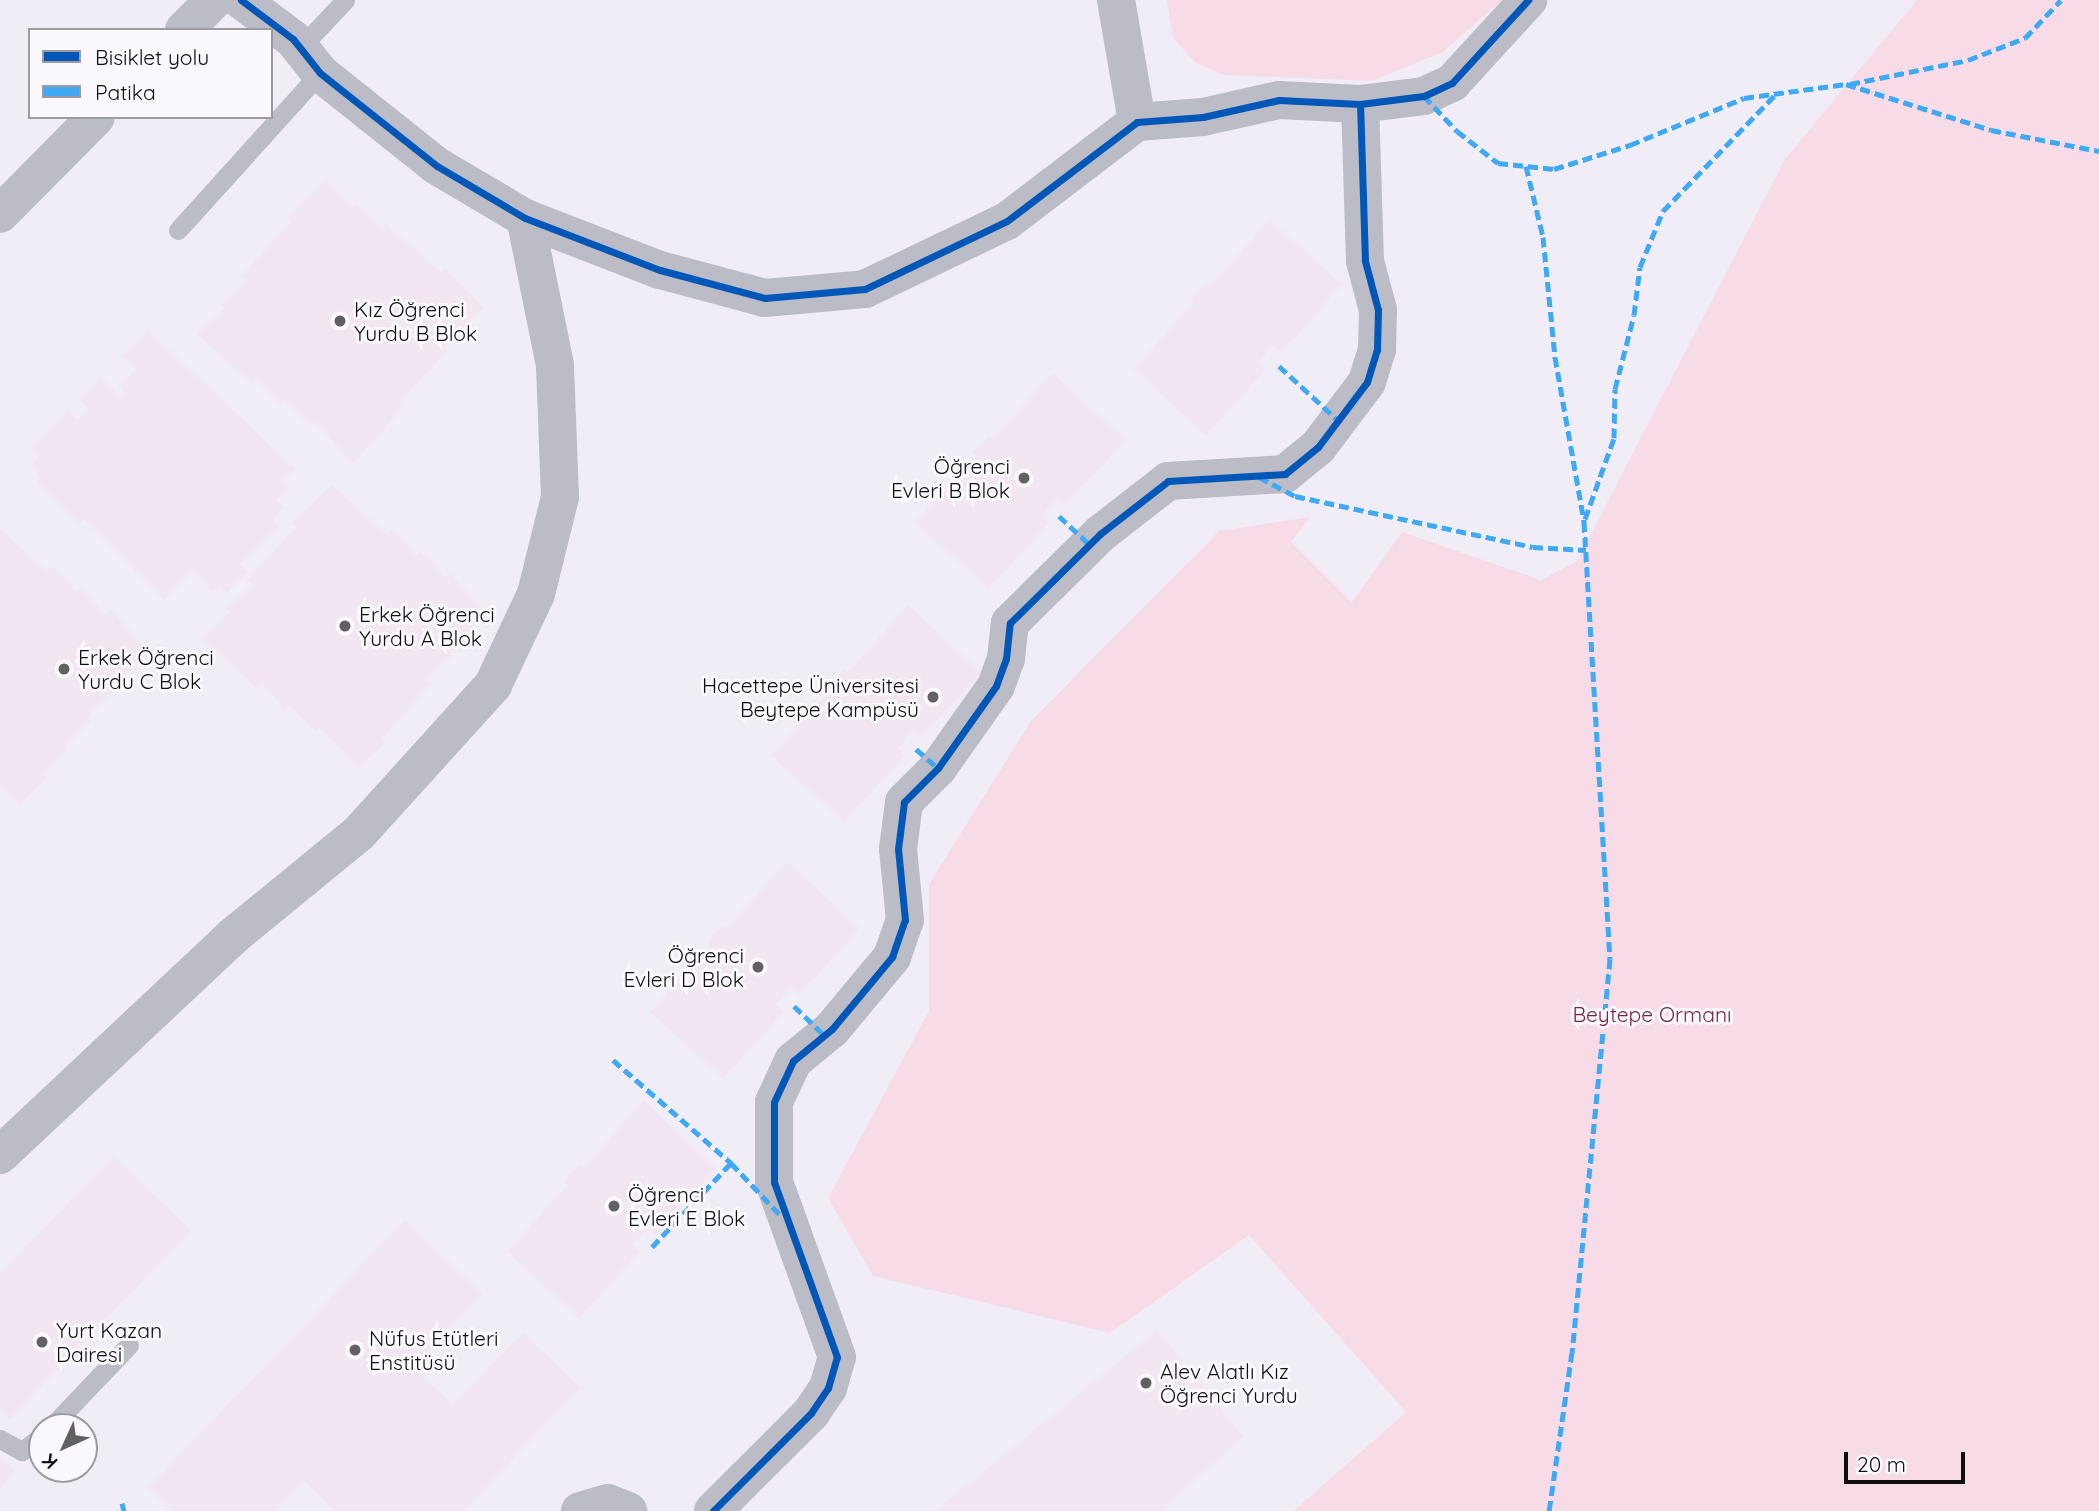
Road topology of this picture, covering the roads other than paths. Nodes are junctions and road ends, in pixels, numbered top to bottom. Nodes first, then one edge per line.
1 (214, 0) edge
2 (241, 0) edge
3 (345, 0) edge
4 (1116, 0) edge
5 (1528, 0) edge
6 (186, 28) edge
7 (273, 28) edge
8 (273, 28) edge
9 (310, 61) junction
10 (1360, 104) junction
11 (273, 108) edge
12 (94, 119) edge
13 (265, 119) edge
14 (1137, 122) junction
15 (0, 214) edge
16 (525, 218) junction
17 (178, 230) dead end
18 (0, 1154) edge
19 (130, 1345) dead end
20 (64, 1413) edge
21 (0, 1439) edge
22 (28, 1446) edge
23 (580, 1511) edge
24 (628, 1511) edge
25 (713, 1511) edge

1 - 6 street
2 - 8 street
3 - 9 lane
4 - 14 street
5 - 10 street
7 - 9 street
9 - 11 lane
9 - 16 street
10 - 14 street
10 - 25 street
12 - 15 street
13 - 17 lane
14 - 16 street
16 - 18 street
19 - 20 lane
21 - 22 lane
23 - 24 street

